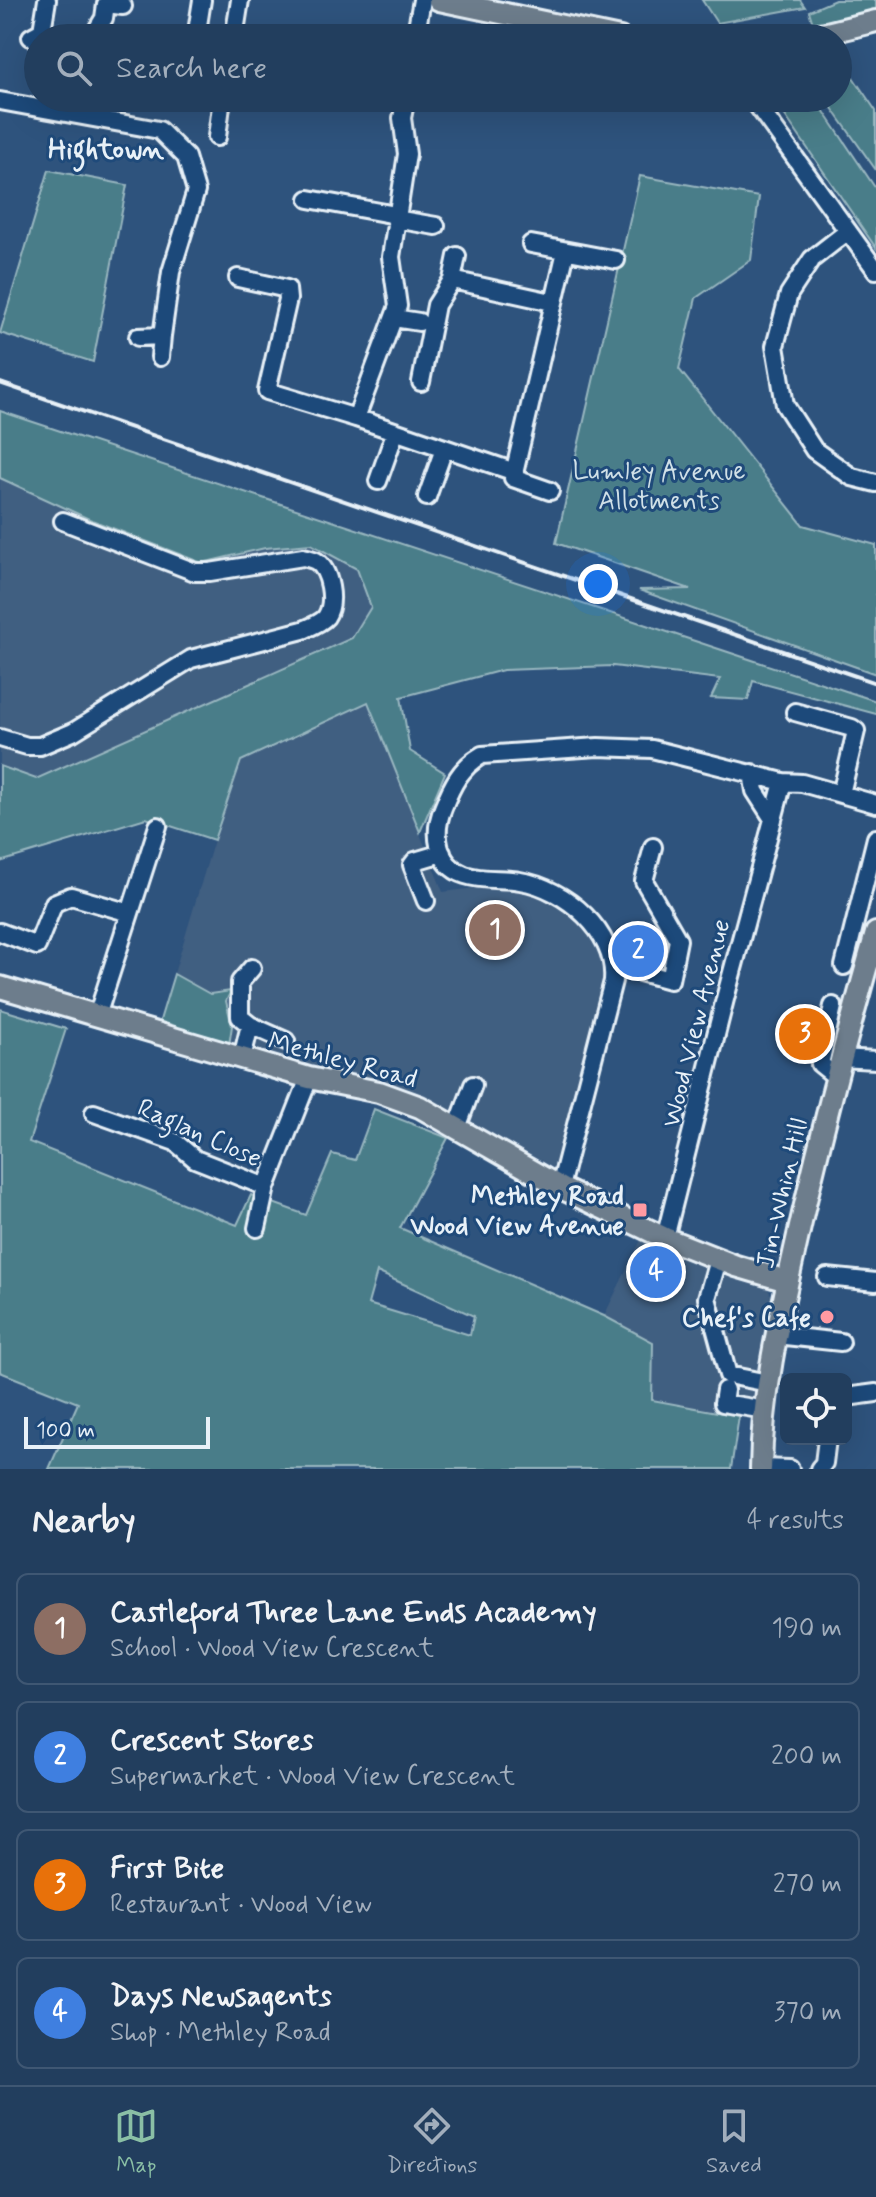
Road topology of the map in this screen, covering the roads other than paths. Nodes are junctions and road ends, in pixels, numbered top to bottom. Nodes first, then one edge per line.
1 (47, 0) edge
2 (202, 0) edge
3 (240, 0) edge
4 (422, 0) edge
5 (439, 0) edge
6 (123, 6) dead end
7 (876, 21) edge
8 (43, 24) edge
9 (100, 24) edge
10 (198, 24) edge
11 (236, 24) edge
12 (418, 24) edge
13 (553, 24) edge
14 (852, 26) edge
15 (0, 101) edge
16 (24, 103) edge
17 (95, 112) edge
18 (220, 112) edge
19 (403, 112) edge
20 (762, 112) edge
21 (217, 137) dead end
22 (309, 199) dead end
23 (396, 217) junction
24 (436, 226) dead end
25 (848, 231) junction
26 (531, 244) dead end
27 (566, 251) junction
28 (457, 256) dead end
29 (607, 259) dead end
30 (876, 270) edge
31 (238, 278) dead end
32 (447, 287) junction
33 (552, 302) junction
34 (394, 318) junction
35 (419, 322) dead end
36 (162, 336) junction
37 (138, 337) dead end
38 (160, 357) dead end
39 (421, 382) dead end
40 (356, 418) junction
41 (391, 431) junction
42 (444, 449) junction
43 (514, 475) junction
44 (374, 480) dead end
45 (876, 483) edge
46 (550, 491) dead end
47 (427, 497) dead end
48 (63, 521) dead end
49 (795, 712) dead end
50 (0, 738) edge
51 (752, 773) junction
52 (783, 782) junction
53 (841, 794) junction
54 (876, 804) edge
55 (773, 819) junction
56 (158, 826) dead end
57 (876, 838) edge
58 (439, 845) junction
59 (653, 847) dead end
60 (426, 901) dead end
61 (130, 913) junction
62 (0, 932) edge
63 (876, 933) edge
64 (614, 965) junction
65 (844, 966) dead end
66 (252, 968) dead end
67 (0, 987) edge
68 (833, 1006) dead end
69 (97, 1016) junction
70 (250, 1025) junction
71 (286, 1041) dead end
72 (242, 1058) junction
73 (876, 1060) edge
74 (838, 1067) junction
75 (309, 1078) junction
76 (473, 1085) dead end
77 (94, 1113) dead end
78 (457, 1128) junction
79 (266, 1187) junction
80 (560, 1187) junction
81 (257, 1228) dead end
82 (665, 1238) junction
83 (718, 1260) junction
84 (827, 1277) dead end
85 (787, 1281) junction
86 (876, 1282) edge
87 (776, 1335) junction
88 (841, 1342) dead end
89 (768, 1383) junction
90 (725, 1390) dead end
91 (876, 1393) edge
92 (852, 1396) edge
93 (765, 1410) junction
94 (826, 1445) edge
95 (761, 1468) edge
96 (790, 1469) edge
97 (819, 1469) edge

1 - 8 street
2 - 10 street
3 - 11 street
4 - 12 street
5 - 13 main road
6 - 9 street
7 - 14 main road
15 - 16 street
17 - 36 street
18 - 21 street
19 - 23 street
20 - 25 street
22 - 23 street
23 - 24 street
23 - 34 street
25 - 30 street
25 - 45 street
26 - 27 street
27 - 29 street
27 - 33 street
28 - 32 street
31 - 40 street
32 - 33 street
32 - 39 street
33 - 43 street
34 - 35 street
34 - 40 street
36 - 37 street
36 - 38 street
40 - 41 street
41 - 42 street
41 - 44 street
42 - 43 street
42 - 47 street
43 - 46 street
48 - 50 street
49 - 53 street
51 - 52 street
51 - 55 street
51 - 58 street
52 - 53 street
52 - 55 street, Wood View Avenue
53 - 54 street
55 - 82 street, Wood View Avenue
56 - 61 street
57 - 65 street
58 - 60 street
58 - 64 street
59 - 64 street
61 - 62 street
61 - 69 street
63 - 74 main road, Jin-Whin Hill
64 - 80 street
66 - 70 street
67 - 69 main road, Methley Road
68 - 74 street
69 - 72 main road, Methley Road
70 - 71 street
70 - 72 street
72 - 75 main road, Methley Road
73 - 74 street
74 - 85 main road, Jin-Whin Hill
75 - 78 main road, Methley Road
75 - 79 street, Raglan Close
76 - 78 street
77 - 79 street, Raglan Close
78 - 80 main road, Methley Road
79 - 81 street
80 - 82 main road, Methley Road
82 - 83 main road, Methley Road
83 - 85 main road, Methley Road
83 - 89 street
84 - 86 street
85 - 87 main road, Jin-Whin Hill
87 - 88 street
87 - 89 main road, Jin-Whin Hill
89 - 93 main road, Jin-Whin Hill
90 - 93 street
91 - 92 street
93 - 95 main road, Jin-Whin Hill
94 - 97 street
95 - 96 street

